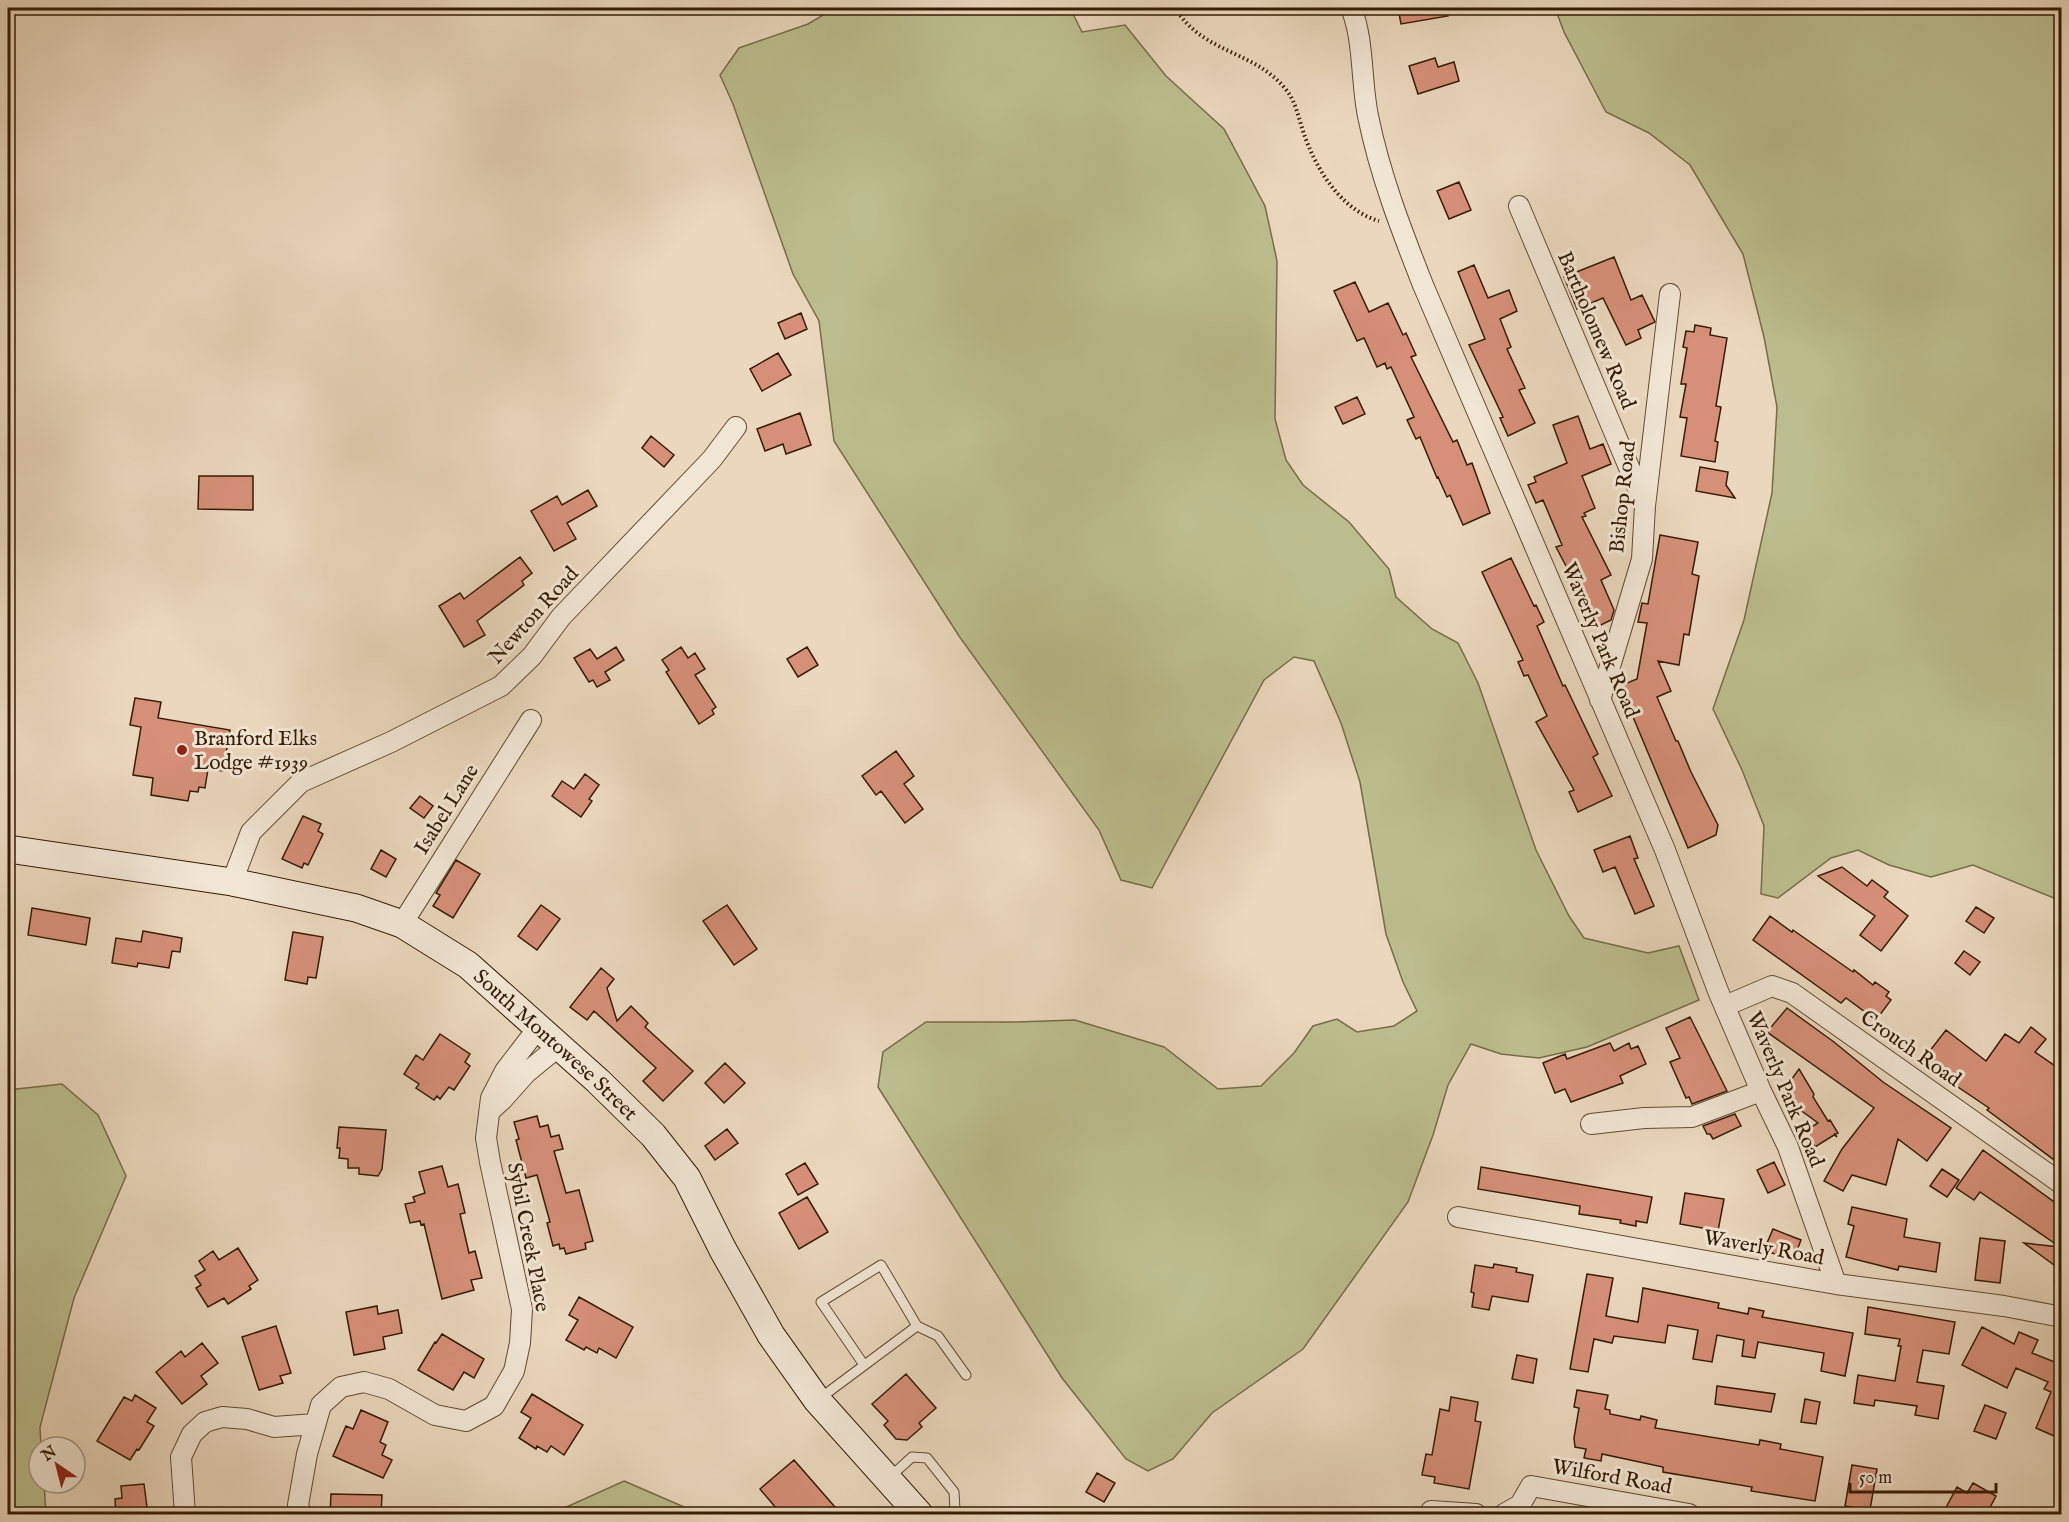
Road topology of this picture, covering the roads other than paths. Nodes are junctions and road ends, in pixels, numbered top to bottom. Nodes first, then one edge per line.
1 (1351, 8) edge
2 (1520, 206) dead end
3 (1670, 294) dead end
4 (736, 427) dead end
5 (1645, 506) junction
6 (1600, 700) junction
7 (531, 720) dead end
8 (8, 849) edge
9 (232, 882) junction
10 (402, 924) junction
11 (1725, 1006) junction
12 (538, 1028) junction
13 (559, 1046) junction
14 (1761, 1091) junction
15 (490, 1111) junction
16 (1591, 1124) dead end
17 (2061, 1184) edge
18 (1458, 1216) dead end
19 (1836, 1284) junction
20 (2061, 1317) edge
21 (917, 1326) junction
22 (864, 1365) junction
23 (966, 1375) dead end
24 (817, 1400) junction
25 (315, 1425) junction
26 (887, 1480) junction
27 (185, 1515) edge
28 (301, 1515) edge
29 (919, 1515) edge
30 (951, 1515) edge
31 (1430, 1515) edge
32 (1476, 1515) edge
33 (1504, 1515) edge
34 (1689, 1515) edge

1 - 6 street, Waverly Park Road
2 - 5 street, Bartholomew Road
3 - 5 street, Bishop Road
4 - 9 street, Newton Road
5 - 6 street, Bishop Road
6 - 11 street, Waverly Park Road
7 - 10 street, Isabel Lane
8 - 9 main road, South Montowese Street
9 - 10 main road, South Montowese Street
10 - 12 main road, South Montowese Street
11 - 14 street, Waverly Park Road
11 - 17 street, Crouch Road
12 - 13 main road, South Montowese Street
12 - 15 street, Sybil Creek Place
13 - 15 street
13 - 24 main road, South Montowese Street
14 - 16 street
14 - 19 street, Waverly Park Road
15 - 25 street, Sybil Creek Place
18 - 19 street, Waverly Road
19 - 20 street, Waverly Road
21 - 22 lane
21 - 22 lane
21 - 23 lane
22 - 24 lane
24 - 26 main road, South Montowese Street
25 - 27 street
25 - 28 street, Sybil Creek Place
26 - 29 main road, South Montowese Street
26 - 30 lane
31 - 32 street
33 - 34 street, Wilford Road

